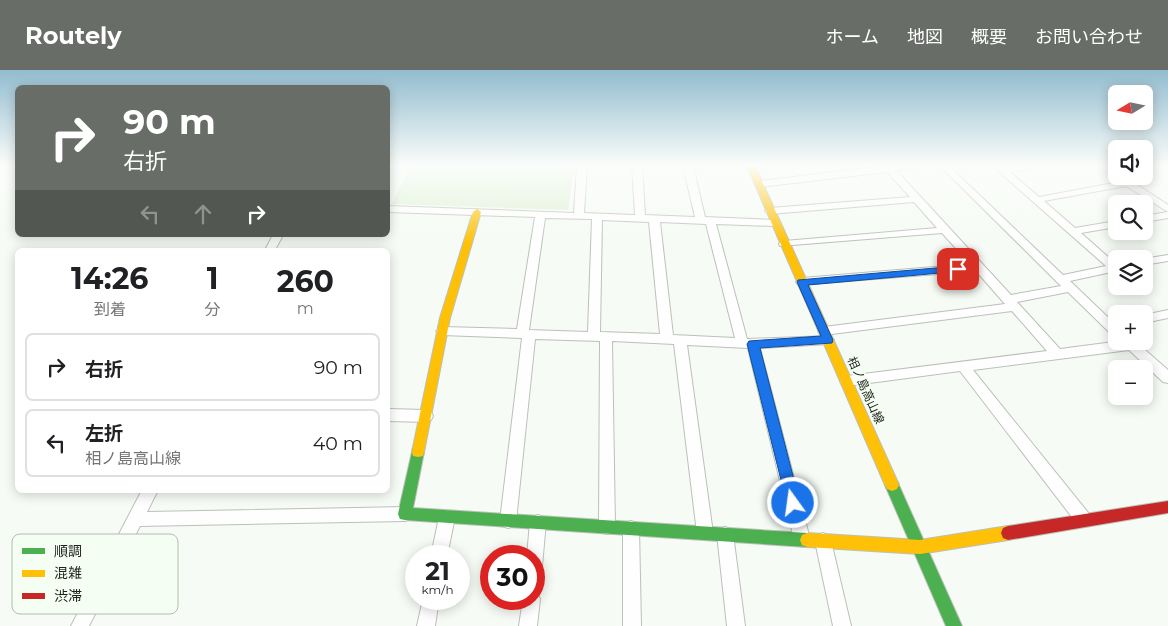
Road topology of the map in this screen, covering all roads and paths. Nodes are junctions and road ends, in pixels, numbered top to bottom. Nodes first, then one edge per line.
1 (580, 192) edge
2 (638, 192) edge
3 (696, 192) edge
4 (762, 192) edge
5 (911, 192) edge
6 (971, 192) edge
7 (1027, 192) edge
8 (1080, 192) edge
9 (1142, 192) edge
10 (917, 199) junction
11 (1036, 200) junction
12 (390, 209) edge
13 (1168, 209) edge
14 (770, 211) junction
15 (477, 212) junction
16 (541, 214) junction
17 (1168, 215) edge
18 (579, 216) junction
19 (597, 216) junction
20 (640, 218) junction
21 (654, 218) junction
22 (1153, 218) edge
23 (705, 220) junction
24 (774, 223) junction
25 (1108, 225) edge
26 (945, 230) junction
27 (1072, 232) junction
28 (784, 244) junction
29 (1108, 262) edge
30 (978, 267) junction
31 (1108, 269) edge
32 (1060, 279) junction
33 (802, 282) junction
34 (1069, 288) junction
35 (1011, 304) junction
36 (1168, 314) edge
37 (1153, 317) edge
38 (1108, 323) edge
39 (442, 332) junction
40 (525, 334) junction
41 (826, 335) junction
42 (600, 336) junction
43 (673, 340) junction
44 (747, 343) junction
45 (1108, 346) edge
46 (1137, 350) edge
47 (1056, 354) junction
48 (963, 366) junction
49 (1168, 378) edge
50 (847, 381) junction
51 (390, 416) edge
52 (426, 416) junction
53 (149, 493) edge
54 (1168, 507) edge
55 (405, 514) junction
56 (447, 517) junction
57 (136, 519) junction
58 (1084, 520) junction
59 (508, 521) junction
60 (538, 522) junction
61 (607, 527) junction
62 (631, 528) junction
63 (705, 533) junction
64 (128, 534) edge
65 (725, 534) junction
66 (802, 539) junction
67 (823, 541) junction
68 (441, 545) edge
69 (536, 545) edge
70 (920, 547) junction
71 (429, 610) edge
72 (530, 610) edge
73 (86, 614) edge
74 (80, 626) edge
75 (426, 626) edge
76 (528, 626) edge
77 (632, 626) edge
78 (736, 626) edge
79 (842, 626) edge
80 (954, 626) edge

1 - 18 street
2 - 20 street
3 - 23 street
4 - 14 street, 相ノ島高山線
5 - 10 street
6 - 32 street
7 - 11 street
8 - 11 street
9 - 13 street
10 - 14 street
10 - 26 street
11 - 27 street
12 - 15 street
14 - 24 street, 相ノ島高山線
15 - 16 street
15 - 39 street
16 - 18 street
16 - 40 street
17 - 22 street
18 - 19 street
19 - 20 street
19 - 42 street
20 - 21 street
21 - 23 street
21 - 43 street
23 - 24 street
23 - 44 street
24 - 28 street, 相ノ島高山線
25 - 27 street
26 - 28 street
26 - 30 street
27 - 29 street
28 - 33 street, 相ノ島高山線
30 - 33 street
30 - 35 street
31 - 32 street
32 - 34 street
33 - 41 street, 相ノ島高山線
34 - 35 street
34 - 38 street
35 - 41 street
35 - 47 street
36 - 37 street
39 - 40 street
39 - 52 street
40 - 42 street
40 - 59 street
41 - 44 street
41 - 50 street, 相ノ島高山線
42 - 43 street
42 - 61 street
43 - 44 street
43 - 63 street
44 - 66 street
45 - 47 street
46 - 49 street
47 - 48 street
48 - 50 street
48 - 58 street
50 - 70 street, 相ノ島高山線
51 - 52 street
52 - 55 street
53 - 57 street
54 - 58 street
55 - 56 street
55 - 57 street
56 - 59 street
56 - 68 street
57 - 64 street
58 - 70 street
59 - 60 street
60 - 61 street
60 - 69 street
61 - 62 street
62 - 63 street
62 - 77 street
63 - 65 street
65 - 66 street
65 - 78 street
66 - 67 street
67 - 70 street
67 - 79 street
70 - 80 street, 相ノ島高山線
71 - 75 street
72 - 76 street
73 - 74 street

